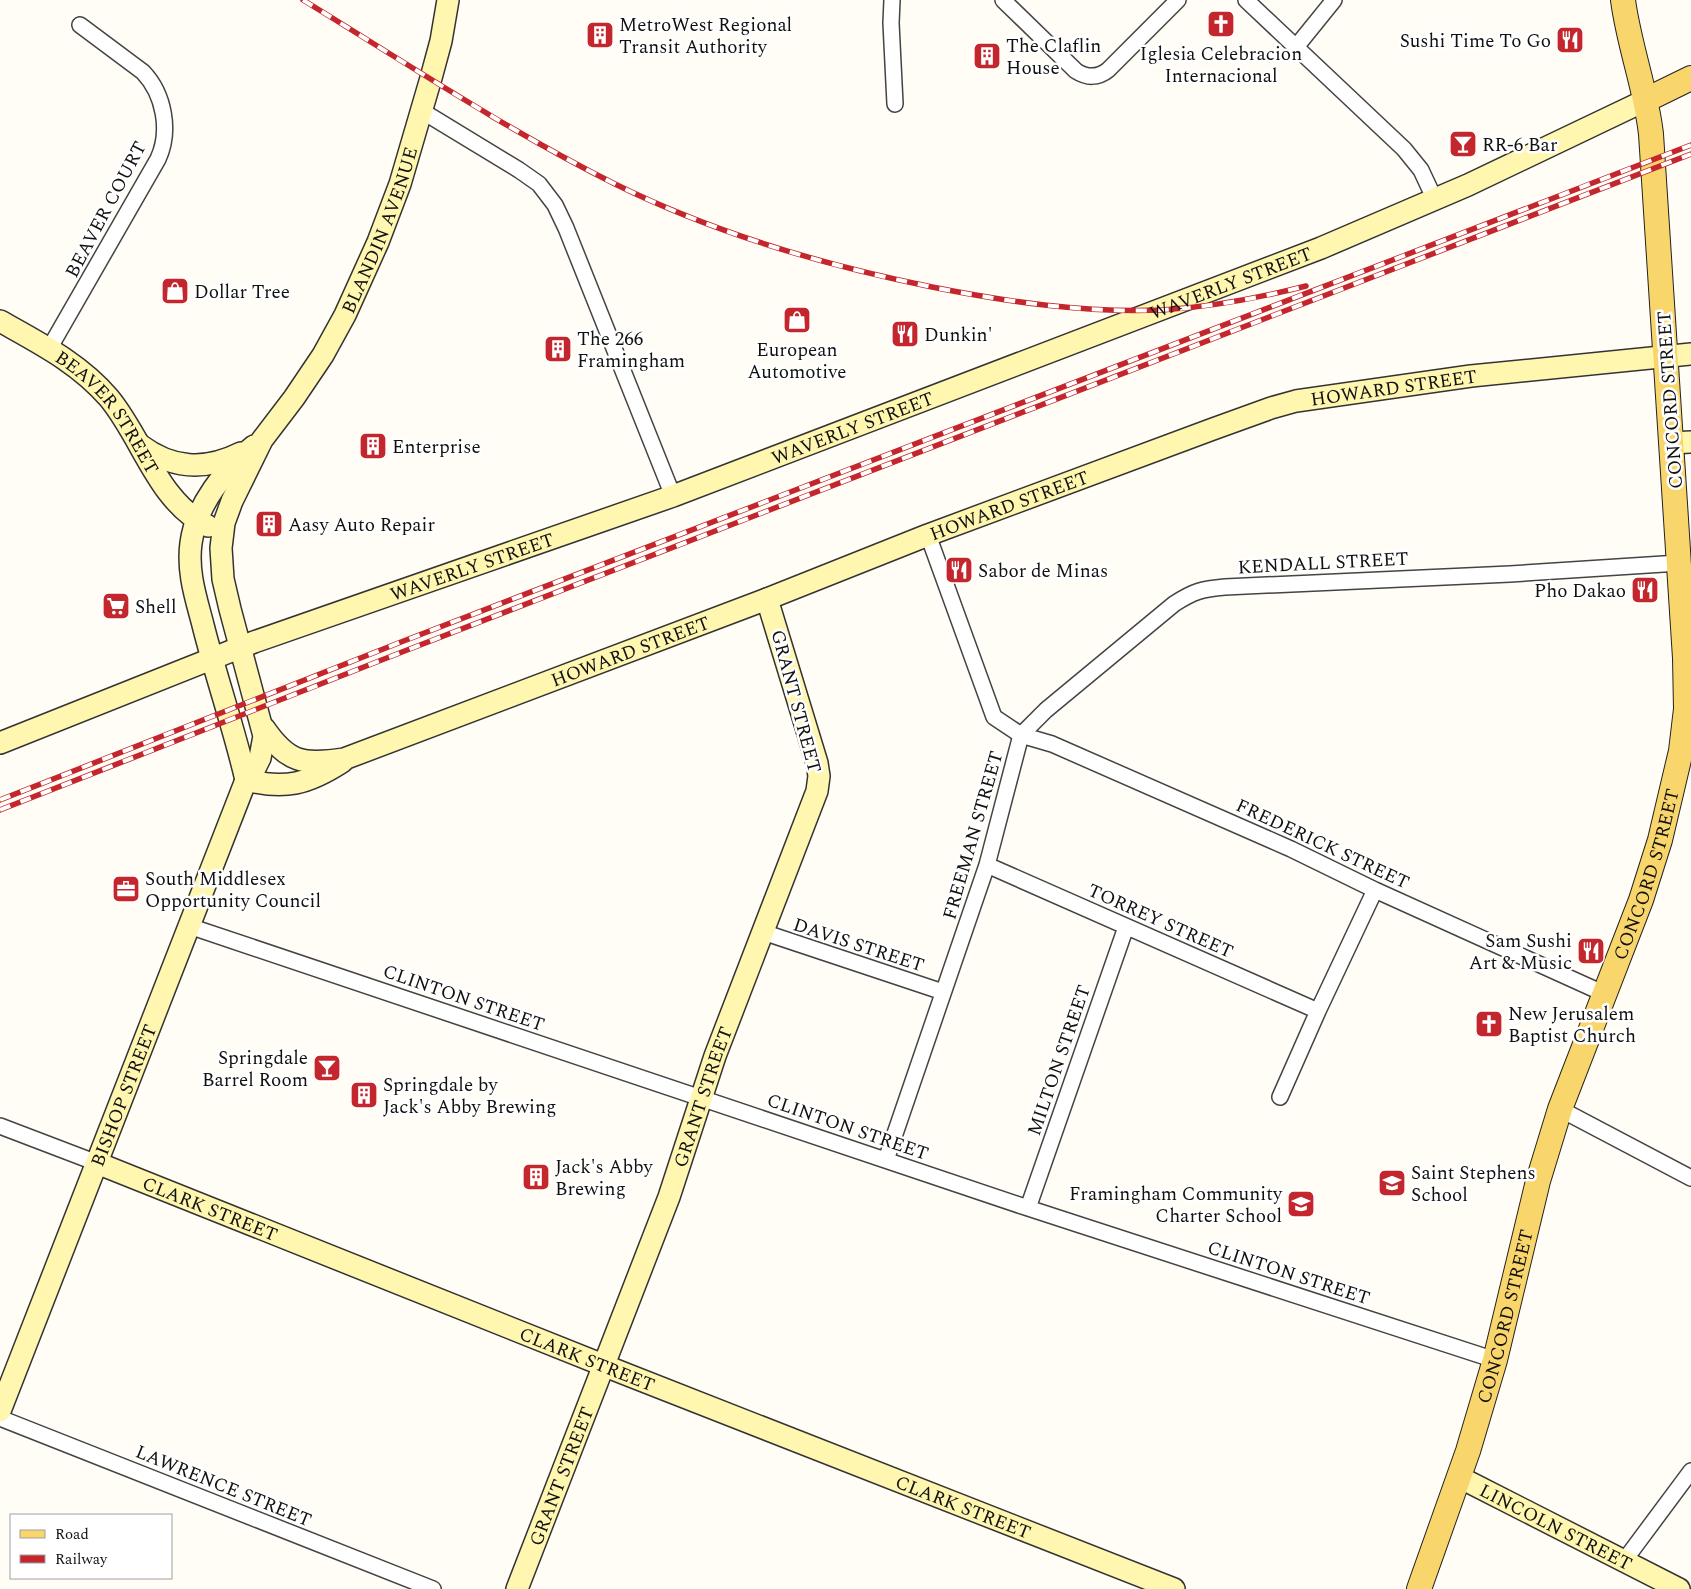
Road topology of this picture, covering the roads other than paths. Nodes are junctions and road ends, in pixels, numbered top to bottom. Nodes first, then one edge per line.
1 (448, 0) edge
2 (892, 0) edge
3 (1002, 0) edge
4 (1178, 0) edge
5 (1246, 0) edge
6 (1334, 0) edge
7 (1622, 0) edge
8 (80, 24) dead end
9 (1296, 47) junction
10 (1691, 78) edge
11 (1646, 100) junction
12 (895, 104) dead end
13 (422, 111) junction
14 (1436, 200) junction
15 (0, 321) edge
16 (49, 349) junction
17 (1691, 354) edge
18 (1666, 356) junction
19 (262, 440) junction
20 (1681, 442) edge
21 (140, 445) junction
22 (674, 496) junction
23 (197, 521) junction
24 (223, 531) junction
25 (928, 536) junction
26 (1679, 563) junction
27 (767, 599) junction
28 (240, 647) junction
29 (212, 658) junction
30 (264, 728) junction
31 (1022, 735) junction
32 (0, 743) edge
33 (1686, 752) edge
34 (351, 757) junction
35 (246, 780) junction
36 (987, 865) junction
37 (1375, 890) junction
38 (189, 926) junction
39 (1126, 927) junction
40 (763, 932) junction
41 (943, 992) junction
42 (1604, 994) junction
43 (1318, 1011) junction
44 (1280, 1097) dead end
45 (701, 1098) junction
46 (1560, 1109) junction
47 (0, 1126) edge
48 (886, 1160) junction
49 (97, 1163) junction
50 (1691, 1178) edge
51 (1028, 1208) junction
52 (1495, 1360) junction
53 (604, 1365) junction
54 (0, 1411) edge
55 (0, 1418) edge
56 (1691, 1471) edge
57 (1459, 1478) junction
58 (1624, 1561) junction
59 (433, 1589) edge
60 (517, 1589) edge
61 (1174, 1589) edge
62 (1419, 1589) edge
63 (1679, 1589) edge

1 - 13 street, BLANDIN AVENUE
2 - 12 street
3 - 4 street
5 - 9 street
6 - 9 street
7 - 11 main road, CONCORD STREET
8 - 16 street, BEAVER COURT
9 - 14 street
10 - 11 main road, WAVERLY STREET
11 - 14 street, WAVERLY STREET
11 - 18 main road, CONCORD STREET
13 - 19 street, BLANDIN AVENUE
13 - 22 street
14 - 22 street, WAVERLY STREET
15 - 16 street, BEAVER STREET
16 - 21 street, BEAVER STREET
17 - 18 street, HOWARD STREET
18 - 20 main road, CONCORD STREET
18 - 25 street, HOWARD STREET
19 - 21 street
19 - 23 street, BLANDIN AVENUE
19 - 24 street, BLANDIN AVENUE
20 - 26 main road, CONCORD STREET
21 - 23 street, BEAVER STREET
22 - 28 street, WAVERLY STREET
23 - 24 street, BEAVER STREET
23 - 29 street
24 - 28 street
25 - 27 street, HOWARD STREET
25 - 31 street, FREEMAN STREET
26 - 31 street, KENDALL STREET
26 - 33 main road, CONCORD STREET
27 - 34 street, HOWARD STREET
27 - 40 street, GRANT STREET
28 - 29 street, WAVERLY STREET
28 - 30 street, BISHOP STREET
29 - 32 street, WAVERLY STREET
29 - 35 street
30 - 34 street, HOWARD STREET
30 - 35 street, BISHOP STREET
31 - 36 street, FREEMAN STREET
31 - 37 street, FREDERICK STREET
33 - 42 main road, CONCORD STREET
34 - 35 street, HOWARD STREET
35 - 38 street, BISHOP STREET
36 - 39 street, TORREY STREET
36 - 41 street, FREEMAN STREET
37 - 42 street, FREDERICK STREET
37 - 43 street
38 - 45 street, CLINTON STREET
38 - 49 street, BISHOP STREET
39 - 43 street, TORREY STREET
39 - 51 street, MILTON STREET
40 - 41 street, DAVIS STREET
40 - 45 street, GRANT STREET
41 - 48 street, FREEMAN STREET
42 - 46 main road, CONCORD STREET
43 - 44 street
45 - 48 street, CLINTON STREET
45 - 53 street, GRANT STREET
46 - 50 street
46 - 52 main road, CONCORD STREET
47 - 49 street, CLARK STREET
48 - 51 street, CLINTON STREET
49 - 53 street, CLARK STREET
49 - 54 street, BISHOP STREET
51 - 52 street, CLINTON STREET
52 - 57 main road, CONCORD STREET
53 - 60 street, GRANT STREET
53 - 61 street, CLARK STREET
55 - 59 street, LAWRENCE STREET
56 - 58 street
57 - 58 street, LINCOLN STREET
57 - 62 main road, CONCORD STREET
58 - 63 street, LINCOLN STREET

